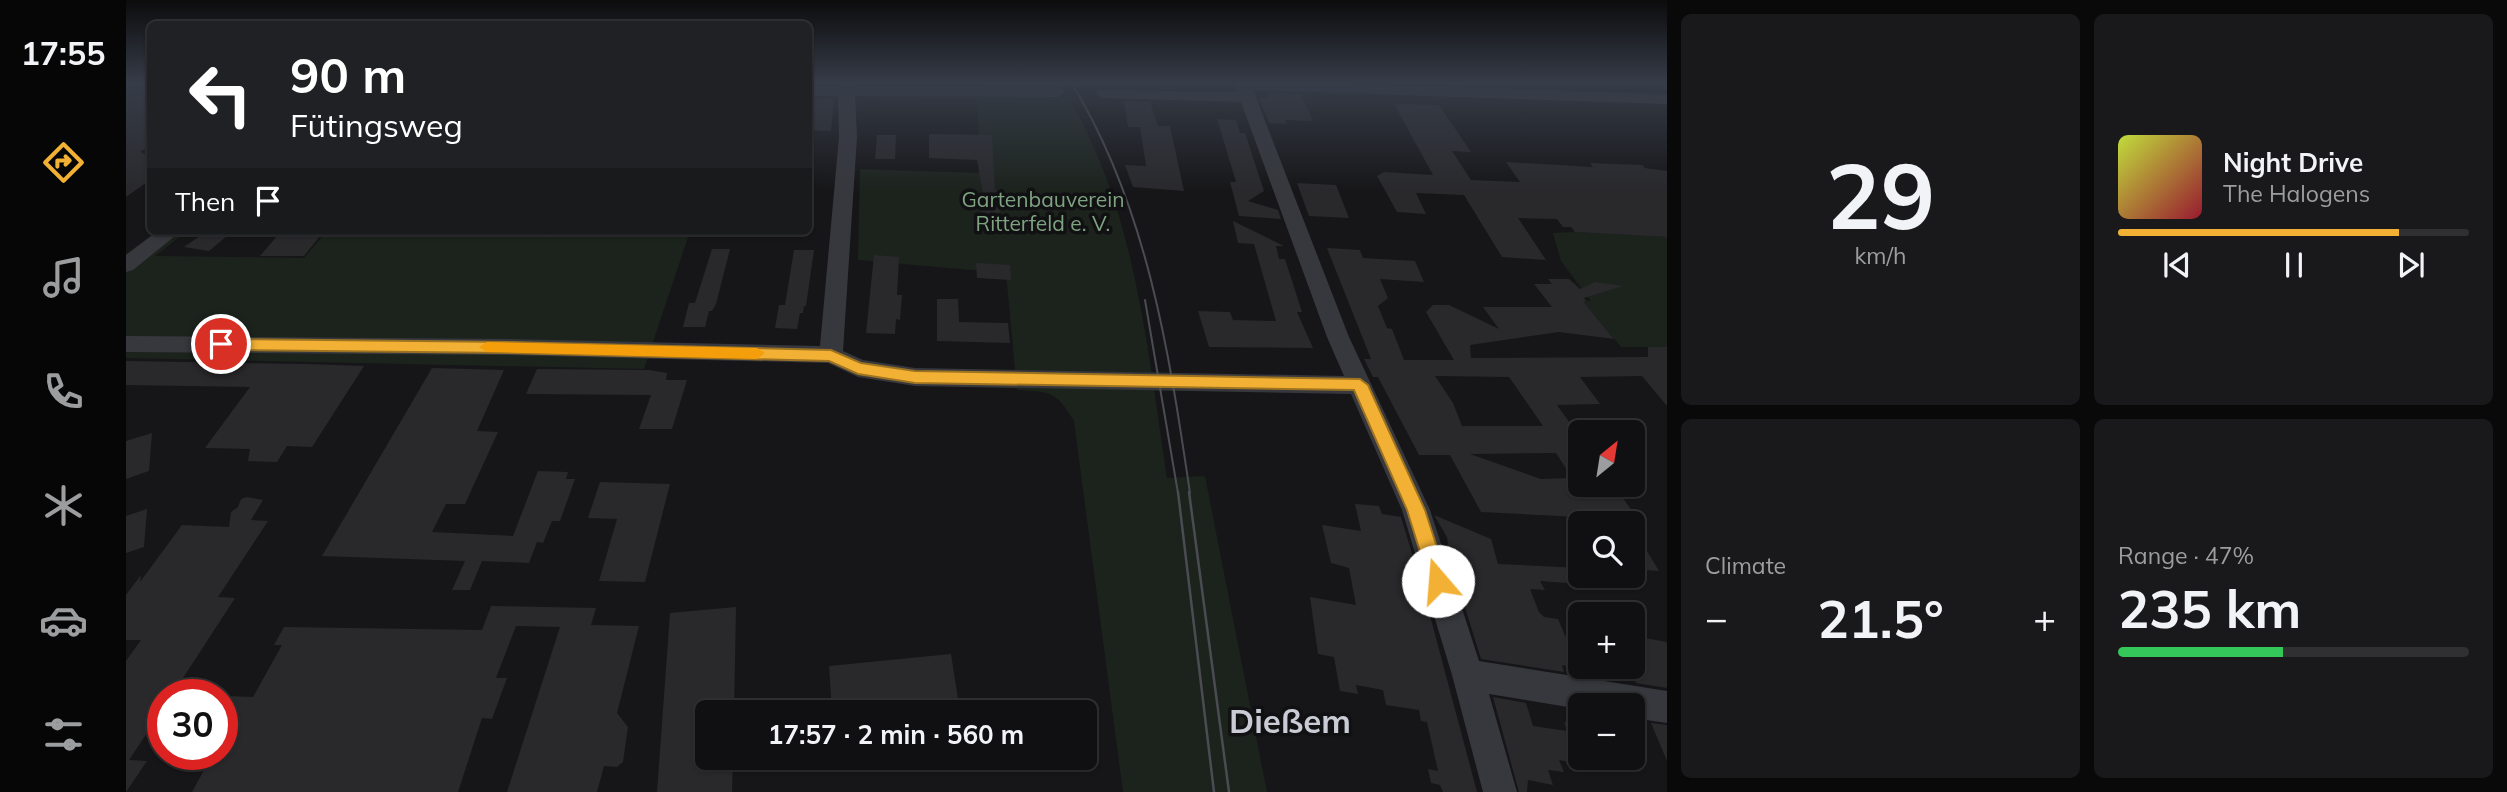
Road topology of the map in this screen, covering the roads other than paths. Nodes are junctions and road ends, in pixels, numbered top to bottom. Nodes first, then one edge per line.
1 (847, 119) edge
2 (1256, 119) edge
3 (166, 235) edge
4 (126, 265) edge
5 (126, 344) edge
6 (831, 355) junction
7 (1360, 385) junction
8 (1468, 675) junction
9 (1667, 707) edge
10 (1500, 792) edge

1 - 6 street
2 - 7 street
3 - 4 street
5 - 6 street
6 - 7 street
7 - 8 street
8 - 9 street
8 - 10 street

